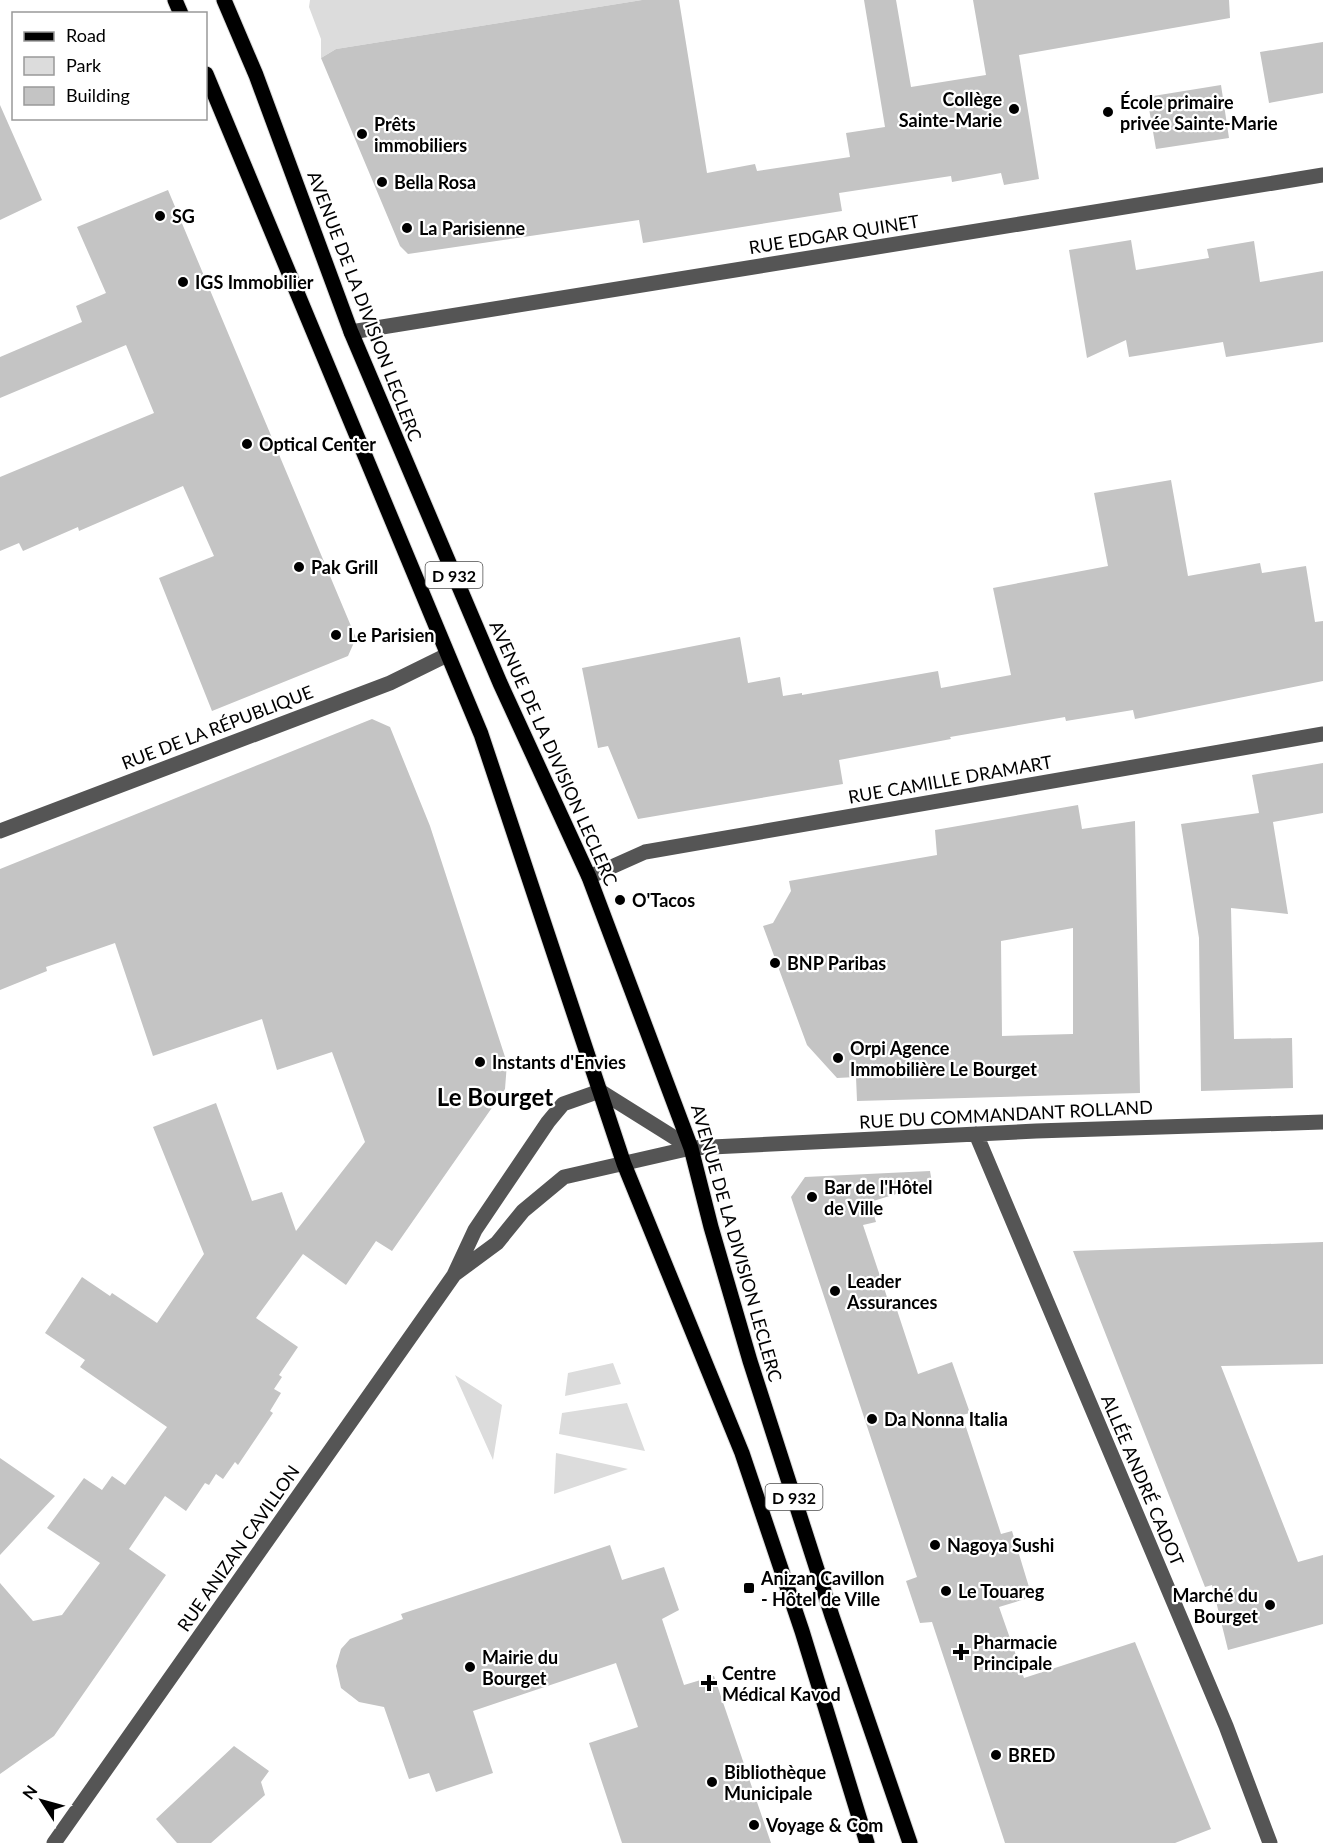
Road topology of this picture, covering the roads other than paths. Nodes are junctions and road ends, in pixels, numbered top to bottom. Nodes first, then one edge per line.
1 (224, 0) edge
2 (207, 76) edge
3 (1323, 175) edge
4 (351, 332) junction
5 (447, 656) junction
6 (1323, 734) edge
7 (0, 831) edge
8 (589, 877) junction
9 (600, 1091) junction
10 (1323, 1122) edge
11 (976, 1134) junction
12 (692, 1148) junction
13 (624, 1164) junction
14 (454, 1275) junction
15 (54, 1843) edge
16 (867, 1843) edge
17 (910, 1843) edge
18 (1270, 1843) edge

1 - 4 main road, AVENUE DE LA DIVISION LECLERC / D 932
2 - 5 main road, D 932
3 - 4 street, RUE EDGAR QUINET
4 - 8 main road, AVENUE DE LA DIVISION LECLERC / D 932
5 - 7 street, RUE DE LA RÉPUBLIQUE
5 - 9 main road, D 932
6 - 8 street, RUE CAMILLE DRAMART
8 - 12 main road, AVENUE DE LA DIVISION LECLERC / D 932
9 - 12 street
9 - 13 main road, D 932
9 - 14 street, RUE ANIZAN CAVILLON
10 - 11 street, RUE DU COMMANDANT ROLLAND
11 - 12 street, RUE DU COMMANDANT ROLLAND
11 - 18 street, ALLÉE ANDRÉ CADOT
12 - 13 street, RUE DU COMMANDANT ROLLAND
12 - 17 main road, AVENUE DE LA DIVISION LECLERC / D 932
13 - 14 street, RUE ANIZAN CAVILLON
13 - 16 main road, D 932
14 - 15 street, RUE ANIZAN CAVILLON

